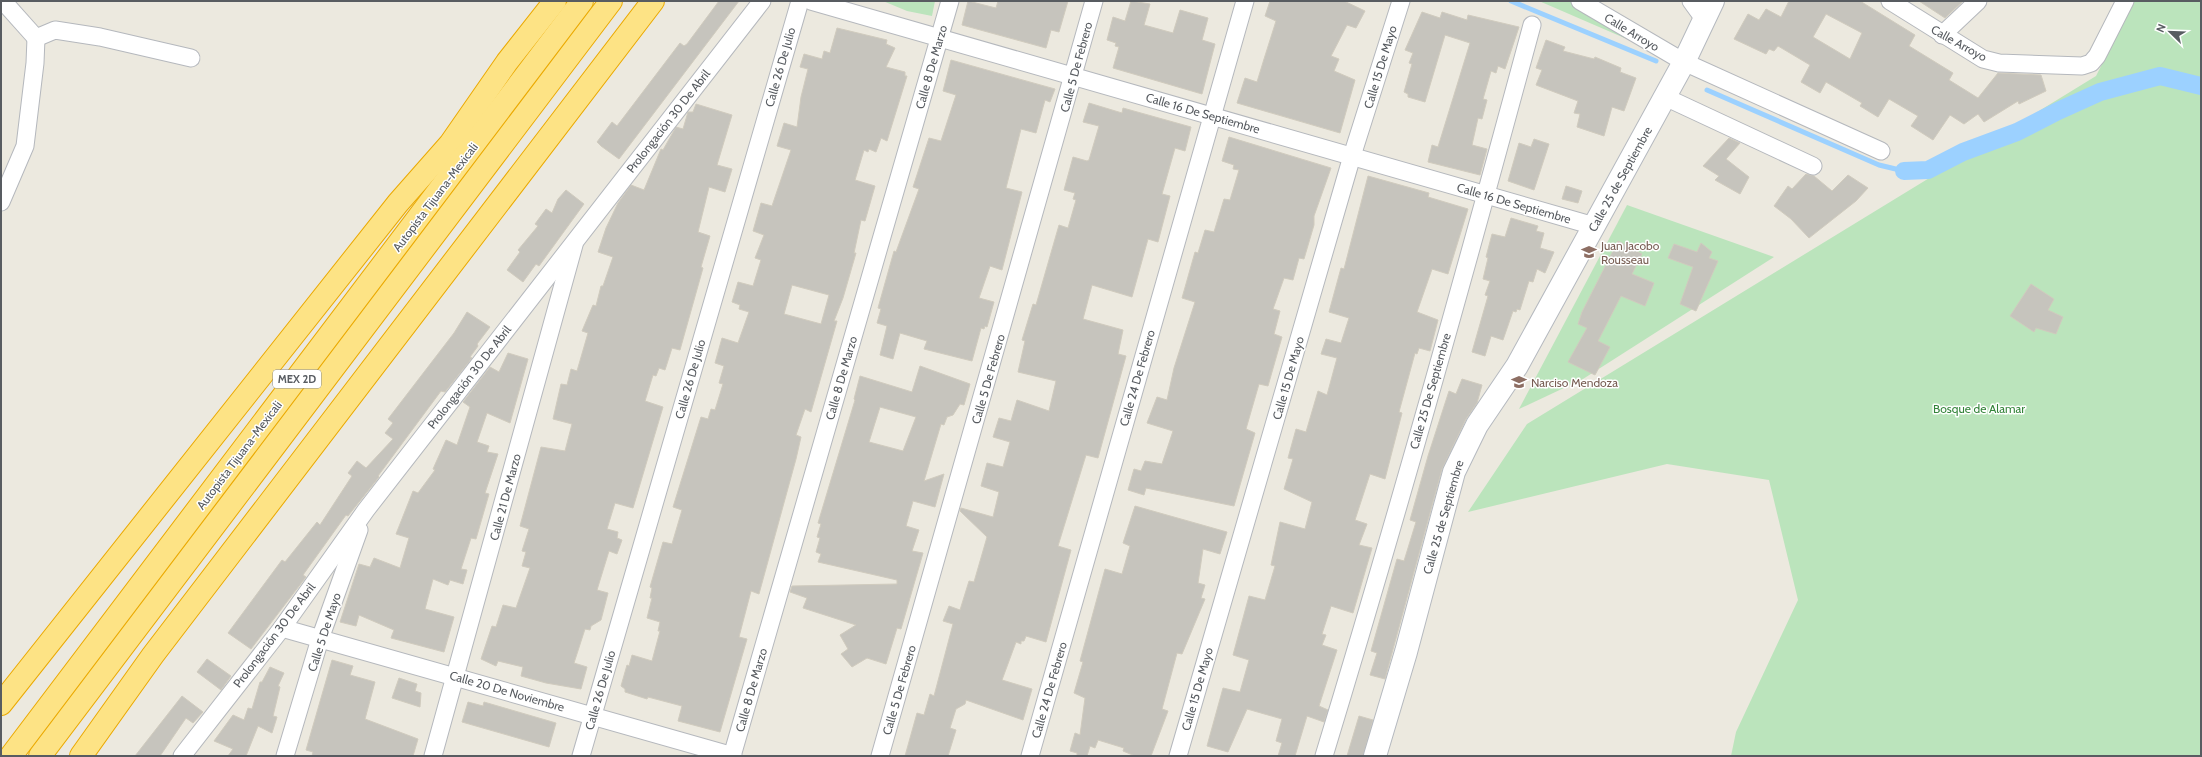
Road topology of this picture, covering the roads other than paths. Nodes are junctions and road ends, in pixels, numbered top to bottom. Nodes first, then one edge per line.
1 (3, 1) edge
2 (555, 1) edge
3 (582, 1) edge
4 (611, 1) edge
5 (653, 1) edge
6 (762, 1) edge
7 (800, 1) edge
8 (811, 1) edge
9 (950, 1) edge
10 (1094, 1) edge
11 (1245, 1) edge
12 (1401, 1) edge
13 (1580, 1) edge
14 (1691, 1) edge
15 (1890, 1) edge
16 (1978, 1) edge
17 (2125, 1) edge
18 (1708, 10) edge
19 (1532, 25) dead end
20 (1942, 35) junction
21 (939, 37) junction
22 (36, 38) junction
23 (191, 58) dead end
24 (1684, 62) junction
25 (1074, 76) junction
26 (1665, 97) junction
27 (1211, 116) junction
28 (1881, 151) dead end
29 (1352, 156) junction
30 (1813, 166) dead end
31 (1486, 195) junction
32 (1, 202) edge
33 (1594, 226) junction
34 (576, 238) junction
35 (366, 510) junction
36 (282, 628) junction
37 (320, 640) junction
38 (456, 676) junction
39 (1, 704) edge
40 (593, 716) junction
41 (11, 756) edge
42 (40, 756) edge
43 (81, 756) edge
44 (182, 756) edge
45 (285, 756) edge
46 (434, 756) edge
47 (581, 756) edge
48 (732, 756) edge
49 (880, 756) edge
50 (1030, 756) edge
51 (1178, 756) edge
52 (1324, 756) edge
53 (1375, 756) edge

1 - 22 street
2 - 39 highway
3 - 41 highway, Autopista Tijuana-Mexicali / MEX 2D
4 - 42 highway, Autopista Tijuana-Mexicali / MEX 2D
5 - 43 highway
6 - 34 street, Prolongación 30 De Abril
7 - 40 street, Calle 26 De Julio
8 - 21 street, Calle 16 De Septiembre
9 - 21 street, Calle 8 De Marzo
10 - 25 street, Calle 5 De Febrero
11 - 27 street, Calle 24 De Febrero
12 - 29 street, Calle 15 De Mayo
13 - 24 street, Calle Arroyo
14 - 18 street
15 - 20 street, Calle Arroyo
16 - 20 street
17 - 20 street, Calle Arroyo
18 - 24 main road, Calle 25 de Septiembre
19 - 31 street, Calle 25 De Septiembre
21 - 25 street, Calle 16 De Septiembre
21 - 48 street, Calle 8 De Marzo
22 - 23 street
22 - 32 street
24 - 26 main road, Calle 25 de Septiembre
24 - 28 street, Calle Arroyo
25 - 27 street, Calle 16 De Septiembre
25 - 49 street, Calle 5 De Febrero
26 - 30 street
26 - 33 main road, Calle 25 de Septiembre
27 - 29 street, Calle 16 De Septiembre
27 - 50 street, Calle 24 De Febrero
29 - 31 street, Calle 16 De Septiembre
29 - 51 street, Calle 15 De Mayo
31 - 33 street, Calle 16 De Septiembre
31 - 52 street, Calle 25 De Septiembre
33 - 53 main road, Calle 25 de Septiembre
34 - 35 street, Prolongación 30 De Abril
34 - 38 street, Calle 21 De Marzo
35 - 36 street, Prolongación 30 De Abril
35 - 37 street, Calle 5 De Mayo
36 - 37 street, Calle 20 De Noviembre
36 - 44 street, Prolongación 30 De Abril
37 - 38 street, Calle 20 De Noviembre
37 - 45 street, Calle 5 De Mayo
38 - 40 street, Calle 20 De Noviembre
38 - 46 street, Calle 21 De Marzo
40 - 47 street, Calle 26 De Julio
40 - 48 street, Calle 20 De Noviembre

